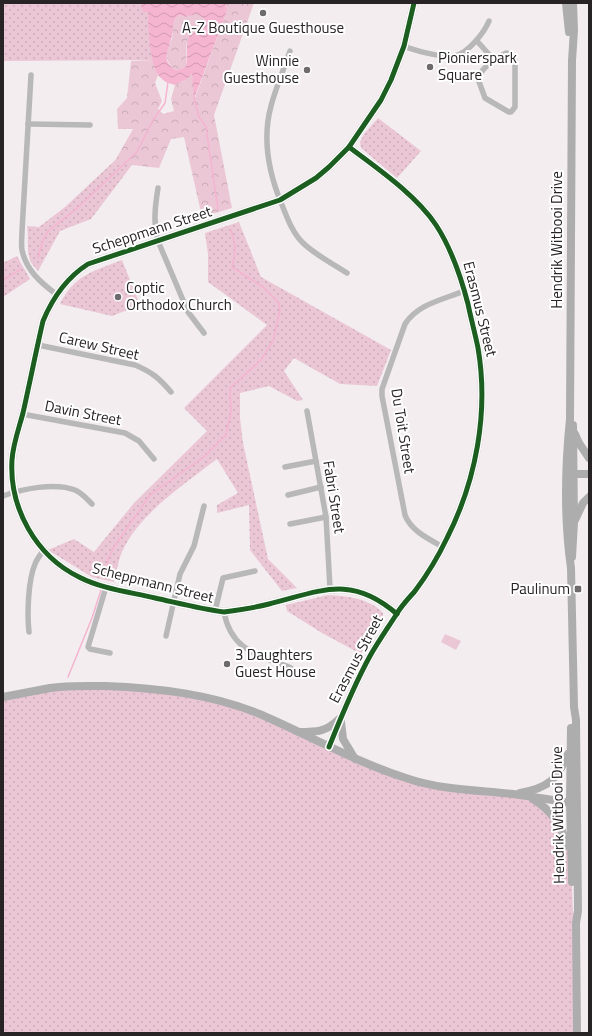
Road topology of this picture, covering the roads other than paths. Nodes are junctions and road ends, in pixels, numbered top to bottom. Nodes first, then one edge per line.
1 (414, 3) edge
2 (566, 3) edge
3 (573, 3) edge
4 (489, 21) dead end
5 (477, 41) junction
6 (404, 46) junction
7 (290, 51) dead end
8 (494, 60) junction
9 (572, 61) junction
10 (31, 75) dead end
11 (28, 124) junction
12 (90, 125) dead end
13 (349, 147) junction
14 (158, 188) dead end
15 (280, 200) junction
16 (158, 241) junction
17 (348, 273) dead end
18 (464, 291) junction
19 (56, 294) junction
20 (204, 333) dead end
21 (38, 344) junction
22 (171, 392) dead end
23 (307, 411) dead end
24 (22, 414) junction
25 (570, 419) junction
26 (574, 432) junction
27 (589, 458) edge
28 (154, 459) dead end
29 (316, 461) junction
30 (285, 467) dead end
31 (570, 474) junction
32 (589, 474) edge
33 (321, 487) junction
34 (14, 492) junction
35 (288, 495) dead end
36 (3, 496) edge
37 (589, 497) edge
38 (92, 504) dead end
39 (204, 506) dead end
40 (326, 516) junction
41 (574, 522) junction
42 (290, 524) dead end
43 (443, 547) junction
44 (43, 551) junction
45 (571, 568) junction
46 (255, 572) dead end
47 (106, 587) junction
48 (330, 588) junction
49 (174, 602) junction
50 (215, 611) junction
51 (224, 612) junction
52 (397, 614) junction
53 (29, 632) dead end
54 (166, 636) dead end
55 (110, 653) dead end
56 (290, 668) dead end
57 (3, 698) edge
58 (574, 707) junction
59 (341, 717) junction
60 (296, 732) junction
61 (329, 747) junction
62 (570, 749) junction
63 (355, 759) junction
64 (514, 794) junction
65 (529, 797) junction
66 (573, 804) junction
67 (571, 860) junction
68 (576, 923) junction
69 (577, 1033) edge

1 - 6 street, Scheppmann Street
2 - 9 street, Hendrik Witbooi Drive
3 - 9 street, Hendrik Witbooi Drive
4 - 5 street
5 - 6 street
5 - 8 street
6 - 13 street, Scheppmann Street
7 - 15 street
8 - 8 street
9 - 25 street, Hendrik Witbooi Drive
10 - 11 street
11 - 12 street
11 - 19 street
13 - 15 street, Scheppmann Street
13 - 18 street, Erasmus Street
14 - 16 street
15 - 16 street, Scheppmann Street
15 - 17 street
16 - 19 street, Scheppmann Street
16 - 20 street
18 - 43 street, Erasmus Street
18 - 43 street, Du Toit Street
19 - 21 street, Scheppmann Street
21 - 22 street, Carew Street
21 - 24 street, Scheppmann Street
23 - 29 street, Fabri Street
24 - 28 street, Davin Street
24 - 34 street, Scheppmann Street
25 - 26 street, Hendrik Witbooi Drive
25 - 31 street, Hendrik Witbooi Drive
26 - 27 street
26 - 31 street, Hendrik Witbooi Drive
29 - 30 street
29 - 33 street, Fabri Street
31 - 32 street
31 - 41 street, Hendrik Witbooi Drive
31 - 45 street, Hendrik Witbooi Drive
33 - 35 street
33 - 40 street, Fabri Street
34 - 36 street
34 - 38 street
34 - 44 street, Scheppmann Street
37 - 41 street
39 - 49 street
40 - 42 street
40 - 48 street, Fabri Street
41 - 45 street, Hendrik Witbooi Drive
43 - 52 street, Erasmus Street
44 - 47 street, Scheppmann Street
44 - 53 street
45 - 58 street, Hendrik Witbooi Drive
46 - 50 street
47 - 49 street, Scheppmann Street
47 - 55 street
48 - 51 street, Scheppmann Street
48 - 52 street, Scheppmann Street
49 - 50 street, Scheppmann Street
49 - 54 street
50 - 51 street, Scheppmann Street
51 - 56 street
52 - 59 street, Erasmus Street
57 - 60 street
58 - 62 street, Hendrik Witbooi Drive
58 - 66 street, Hendrik Witbooi Drive
59 - 60 street
59 - 61 street, Erasmus Street
59 - 63 street
60 - 61 street
61 - 63 street
62 - 64 street
62 - 66 street, Hendrik Witbooi Drive
63 - 64 street
64 - 65 street
65 - 66 street
65 - 67 street
66 - 67 street, Hendrik Witbooi Drive
66 - 68 street, Hendrik Witbooi Drive
67 - 68 street, Hendrik Witbooi Drive
68 - 69 street, Hendrik Witbooi Drive

